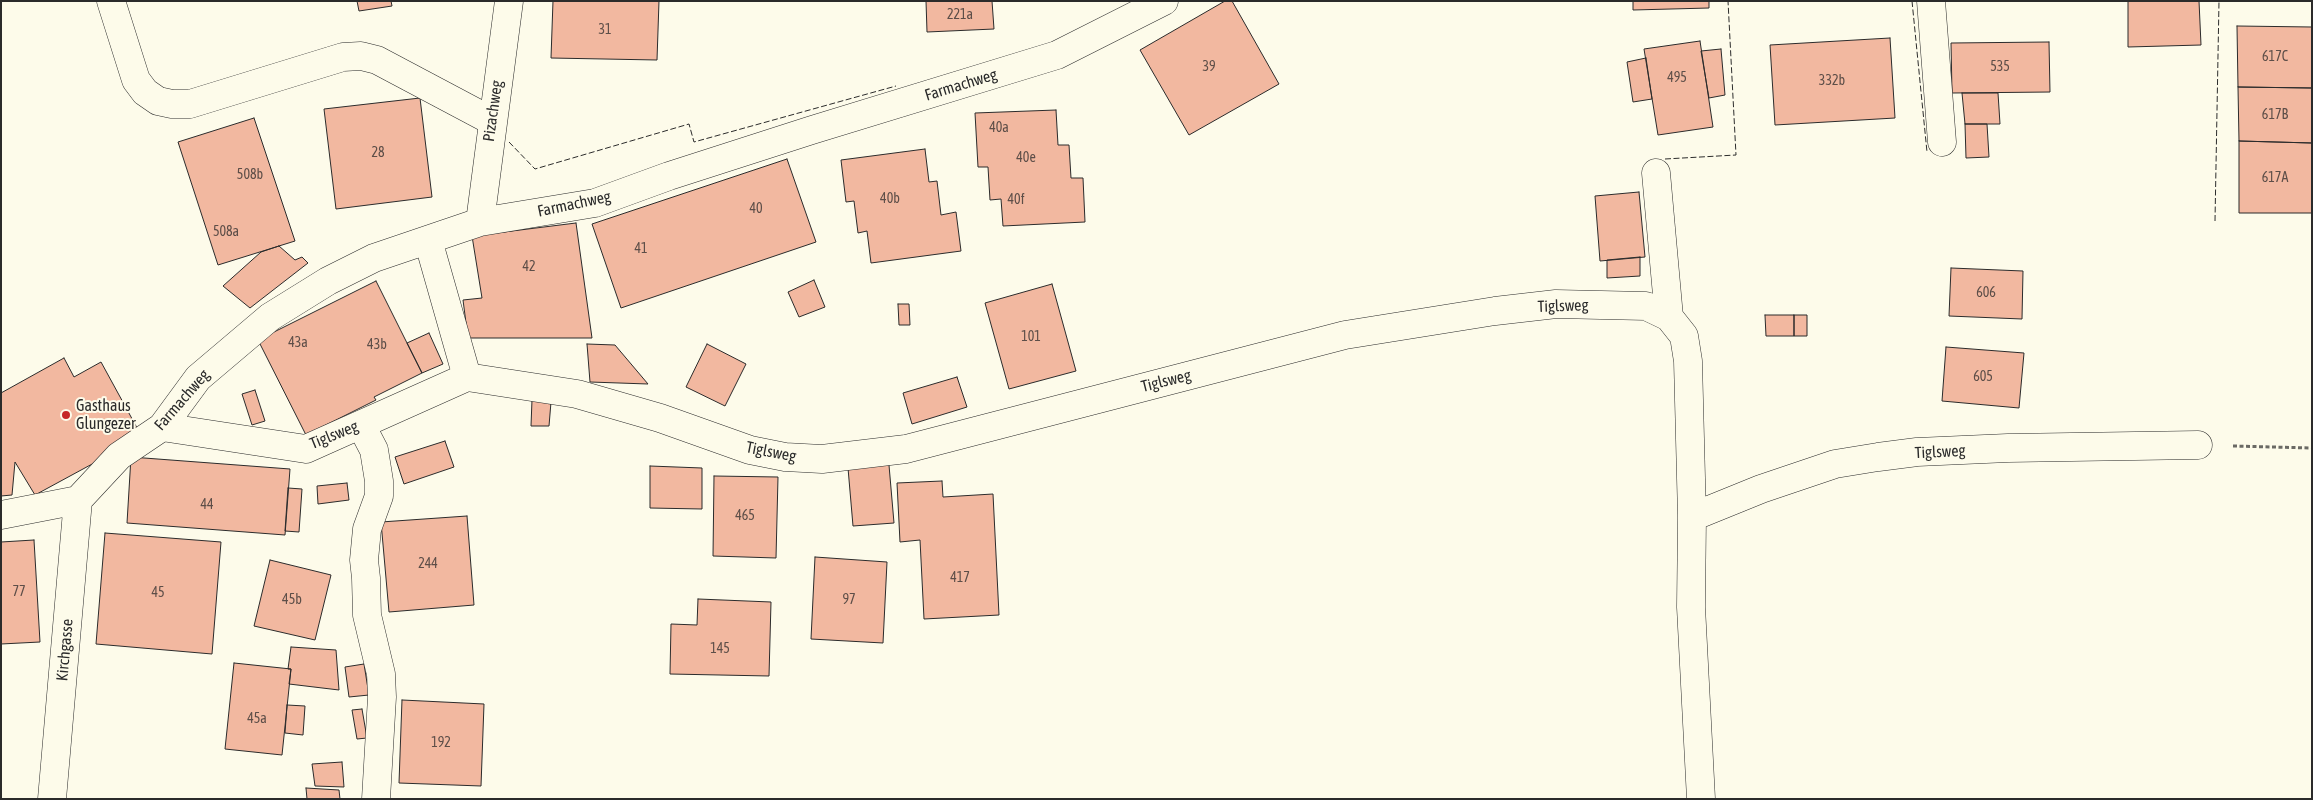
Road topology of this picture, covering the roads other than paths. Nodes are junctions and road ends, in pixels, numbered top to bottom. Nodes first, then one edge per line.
1 (111, 1) edge
2 (509, 1) edge
3 (1164, 1) edge
4 (1931, 1) edge
5 (492, 120) junction
6 (1942, 142) dead end
7 (1656, 173) dead end
8 (480, 222) junction
9 (428, 240) junction
10 (1669, 317) junction
11 (467, 377) junction
12 (360, 425) junction
13 (162, 428) junction
14 (2198, 445) road end
15 (78, 500) junction
16 (1, 515) edge
17 (1692, 516) junction
18 (52, 799) edge
19 (376, 799) edge
20 (1702, 799) edge

1 - 5 street
2 - 5 street, Pizachweg
3 - 8 street, Farmachweg
4 - 6 street
5 - 8 street, Pizachweg
7 - 10 street
8 - 9 street, Farmachweg
9 - 11 street
9 - 13 street, Farmachweg
10 - 11 street, Tiglsweg
10 - 17 street, Tiglsweg
11 - 12 street, Tiglsweg
12 - 13 street, Tiglsweg
12 - 19 street
13 - 15 street, Farmachweg
14 - 17 street, Tiglsweg
15 - 16 street
15 - 18 street, Kirchgasse
17 - 20 street, Tiglsweg

